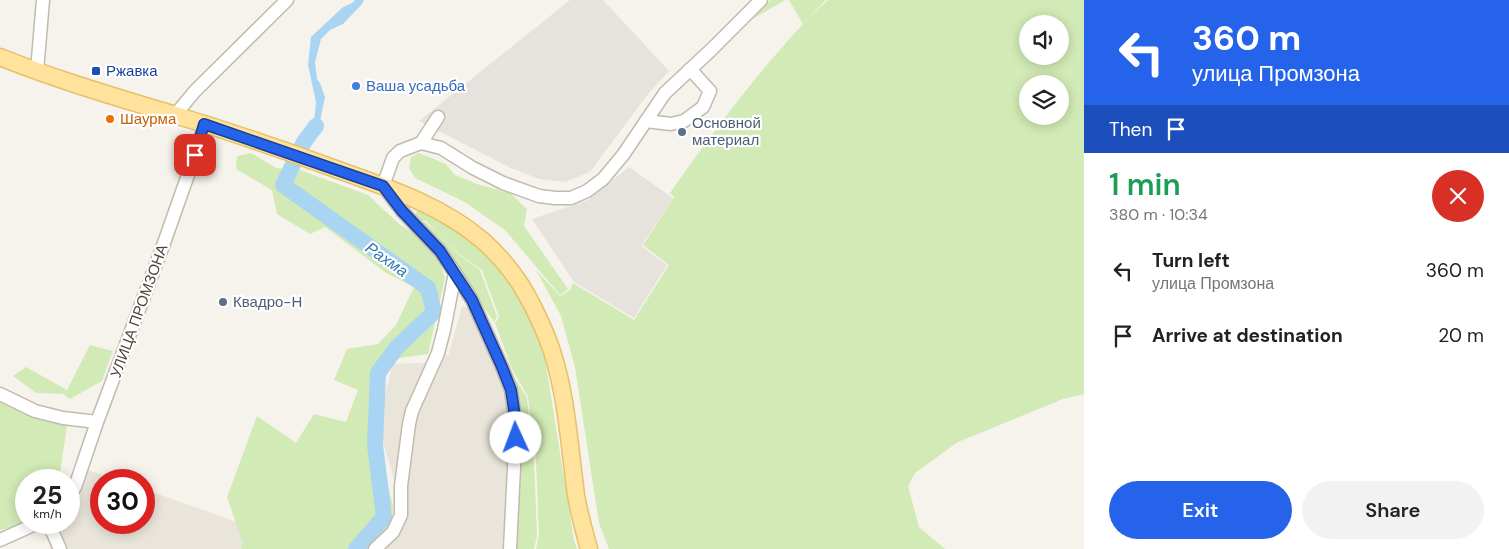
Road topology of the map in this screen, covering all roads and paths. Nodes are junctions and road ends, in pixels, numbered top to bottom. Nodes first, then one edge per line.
1 (43, 0) edge
2 (287, 0) edge
3 (762, 0) edge
4 (0, 57) edge
5 (690, 69) junction
6 (37, 71) junction
7 (175, 115) junction
8 (438, 117) dead end
9 (646, 121) junction
10 (204, 124) junction
11 (420, 143) junction
12 (383, 186) junction
13 (455, 273) junction
14 (0, 394) edge
15 (97, 422) junction
16 (80, 472) edge
17 (15, 533) edge
18 (53, 534) edge
19 (0, 540) edge
20 (60, 549) edge
21 (375, 549) edge
22 (510, 549) edge
23 (589, 549) edge

1 - 6 street
2 - 7 street
3 - 5 street
4 - 6 main road
5 - 9 street
5 - 9 street
6 - 7 main road
7 - 10 main road
8 - 11 street
9 - 11 street
10 - 12 main road
10 - 15 street, УЛИЦА ПРОМЗОНА
11 - 12 street
12 - 13 street
12 - 23 main road
13 - 21 street
13 - 22 street
14 - 15 street
15 - 16 street, УЛИЦА ПРОМЗОНА
17 - 19 street
18 - 20 street

